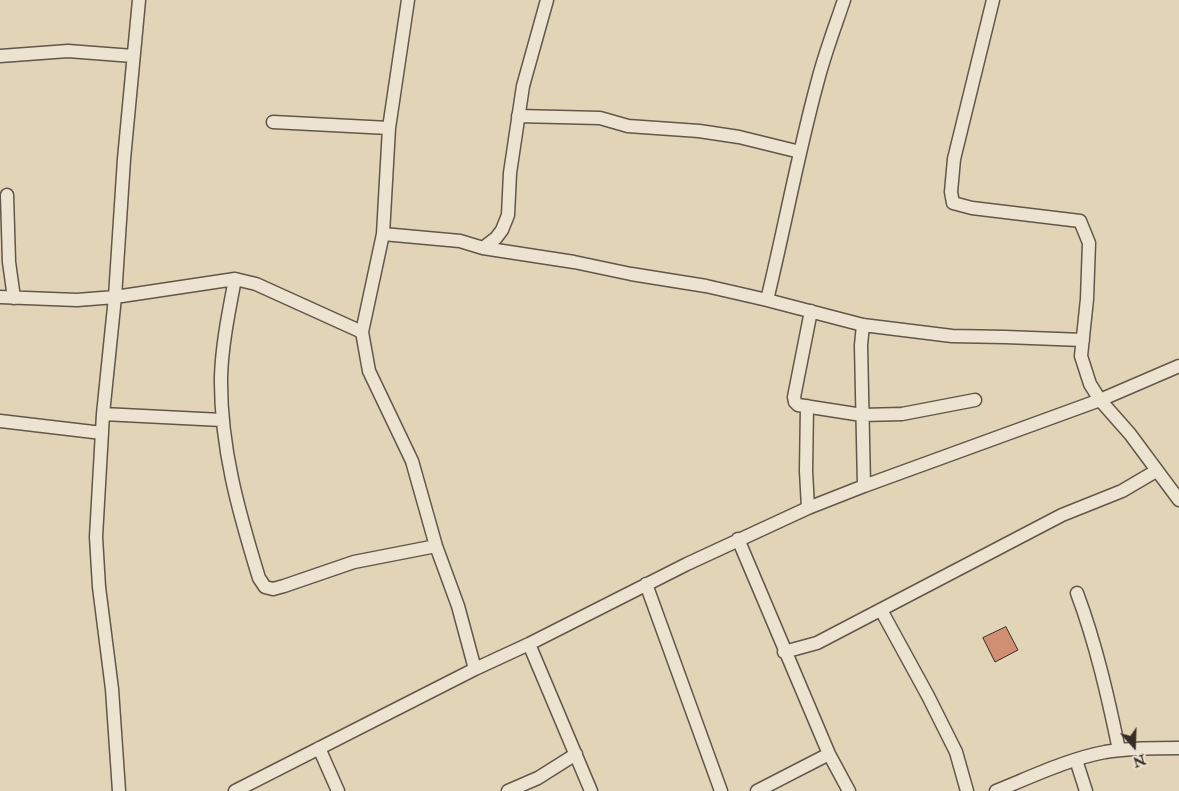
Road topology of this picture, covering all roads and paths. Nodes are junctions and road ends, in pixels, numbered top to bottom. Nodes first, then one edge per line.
1 (139, 0) edge
2 (408, 0) edge
3 (547, 0) edge
4 (844, 0) edge
5 (994, 0) edge
6 (0, 56) edge
7 (133, 56) junction
8 (518, 116) junction
9 (274, 122) dead end
10 (389, 128) junction
11 (800, 152) junction
12 (7, 195) dead end
13 (383, 234) junction
14 (484, 248) junction
15 (235, 279) junction
16 (0, 296) edge
17 (115, 297) junction
18 (14, 298) junction
19 (767, 300) junction
20 (810, 311) junction
21 (863, 325) junction
22 (362, 332) junction
23 (1083, 340) junction
24 (1179, 366) edge
25 (975, 400) dead end
26 (1100, 400) junction
27 (807, 406) junction
28 (103, 414) junction
29 (862, 415) junction
30 (222, 420) junction
31 (0, 421) edge
32 (102, 433) junction
33 (1156, 471) junction
34 (864, 486) junction
35 (1179, 500) edge
36 (808, 508) junction
37 (738, 539) junction
38 (436, 546) junction
39 (646, 584) junction
40 (1077, 593) dead end
41 (882, 610) junction
42 (529, 644) junction
43 (784, 652) junction
44 (475, 668) junction
45 (319, 748) junction
46 (1179, 748) edge
47 (1119, 750) junction
48 (576, 754) junction
49 (829, 754) junction
50 (1076, 760) junction
51 (118, 791) edge
52 (235, 791) edge
53 (338, 791) edge
54 (508, 791) edge
55 (591, 791) edge
56 (721, 791) edge
57 (756, 791) edge
58 (849, 791) edge
59 (967, 791) edge
60 (996, 791) edge
61 (1086, 791) edge

1 - 7 street
2 - 10 street
3 - 8 street
4 - 11 street
5 - 23 street
6 - 7 street
7 - 17 street
8 - 11 street
8 - 14 street
9 - 10 street
10 - 13 street
11 - 19 street
12 - 18 street
13 - 14 street
13 - 22 street
14 - 19 street
15 - 17 street
15 - 22 street
15 - 30 street
16 - 18 street
17 - 18 street
17 - 28 street
19 - 20 street
20 - 21 street
20 - 27 street
21 - 23 street
21 - 29 street
22 - 38 street
23 - 26 street
24 - 26 street
25 - 29 street
26 - 33 street
26 - 34 street
27 - 29 street
27 - 36 street
28 - 30 street
28 - 32 street
29 - 34 street
30 - 38 street
31 - 32 street
32 - 51 street
33 - 35 street
33 - 41 street
34 - 36 street
36 - 37 street
37 - 39 street
37 - 43 street
38 - 44 street
39 - 42 street
39 - 56 street
40 - 47 street
41 - 43 street
41 - 59 street
42 - 44 street
42 - 48 street
43 - 49 street
44 - 45 street
45 - 52 street
45 - 53 street
46 - 47 street
47 - 50 street
48 - 54 street
48 - 55 street
49 - 57 street
49 - 58 street
50 - 60 street
50 - 61 street

